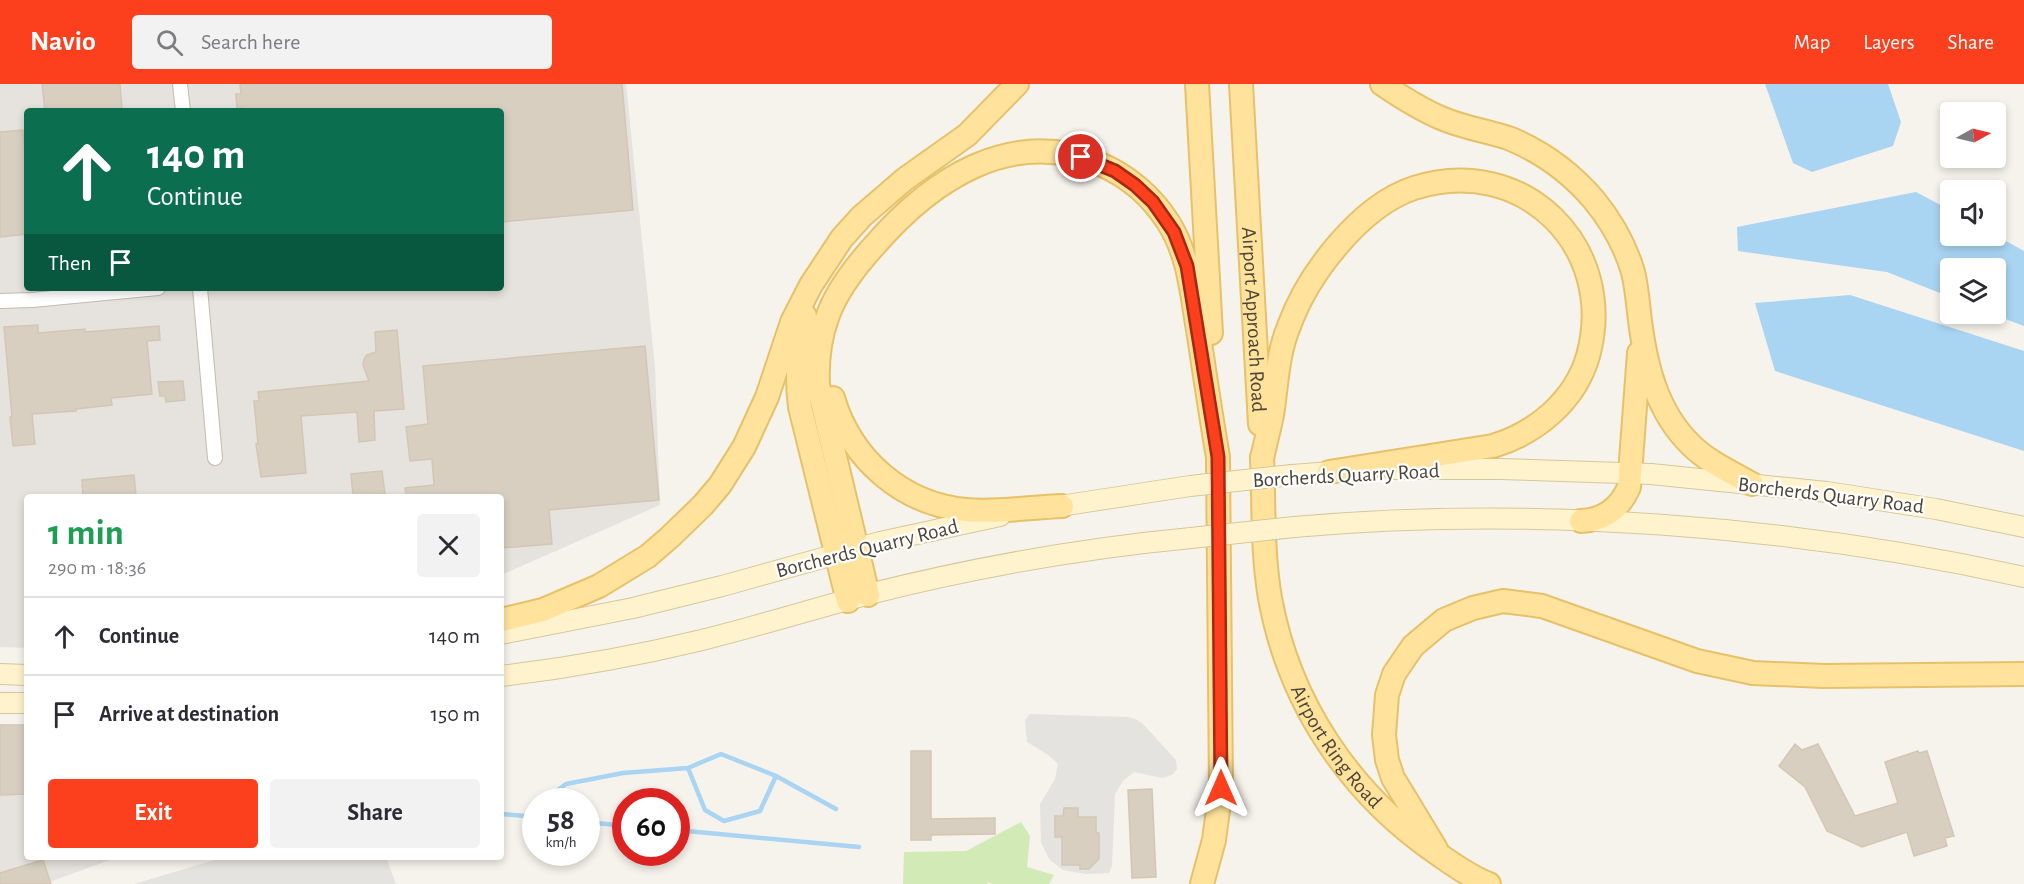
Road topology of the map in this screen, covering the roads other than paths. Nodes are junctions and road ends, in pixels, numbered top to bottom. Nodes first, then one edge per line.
1 (180, 84) edge
2 (1017, 84) edge
3 (1197, 84) edge
4 (1241, 84) edge
5 (1382, 84) edge
6 (183, 108) edge
7 (868, 253) junction
8 (821, 270) junction
9 (126, 291) edge
10 (200, 291) edge
11 (0, 301) edge
12 (1640, 325) junction
13 (1218, 457) junction
14 (215, 458) dead end
15 (1262, 459) junction
16 (1329, 472) junction
17 (1631, 473) junction
18 (1752, 484) junction
19 (1062, 506) junction
20 (1581, 521) junction
21 (2024, 526) edge
22 (846, 551) junction
23 (1264, 554) joint
24 (2024, 577) edge
25 (858, 598) junction
26 (504, 619) edge
27 (504, 633) edge
28 (0, 674) edge
29 (2024, 674) edge
30 (24, 675) edge
31 (504, 676) edge
32 (0, 703) edge
33 (24, 703) edge
34 (1440, 855) junction
35 (1483, 883) edge
36 (1202, 884) edge

1 - 6 street
2 - 8 main road
3 - 13 main road, Airport Approach Road
4 - 15 main road, Airport Approach Road
5 - 12 main road
7 - 13 main road
7 - 19 main road
7 - 22 main road
8 - 22 main road
8 - 26 main road
9 - 11 street
10 - 14 street
12 - 17 main road
12 - 18 main road
13 - 36 main road, Airport Approach Road
15 - 16 main road
15 - 23 main road, Airport Approach Road
16 - 17 main road, Borcherds Quarry Road
16 - 19 main road, Borcherds Quarry Road, bridge
17 - 18 main road, Borcherds Quarry Road
17 - 20 main road
18 - 21 main road, Borcherds Quarry Road
19 - 22 main road, Borcherds Quarry Road
20 - 24 main road
20 - 25 main road, bridge
22 - 25 main road
22 - 27 main road, Borcherds Quarry Road
23 - 34 main road, Airport Ring Road
25 - 31 main road
28 - 30 main road
29 - 34 main road
32 - 33 main road
34 - 35 main road, Airport Ring Road

